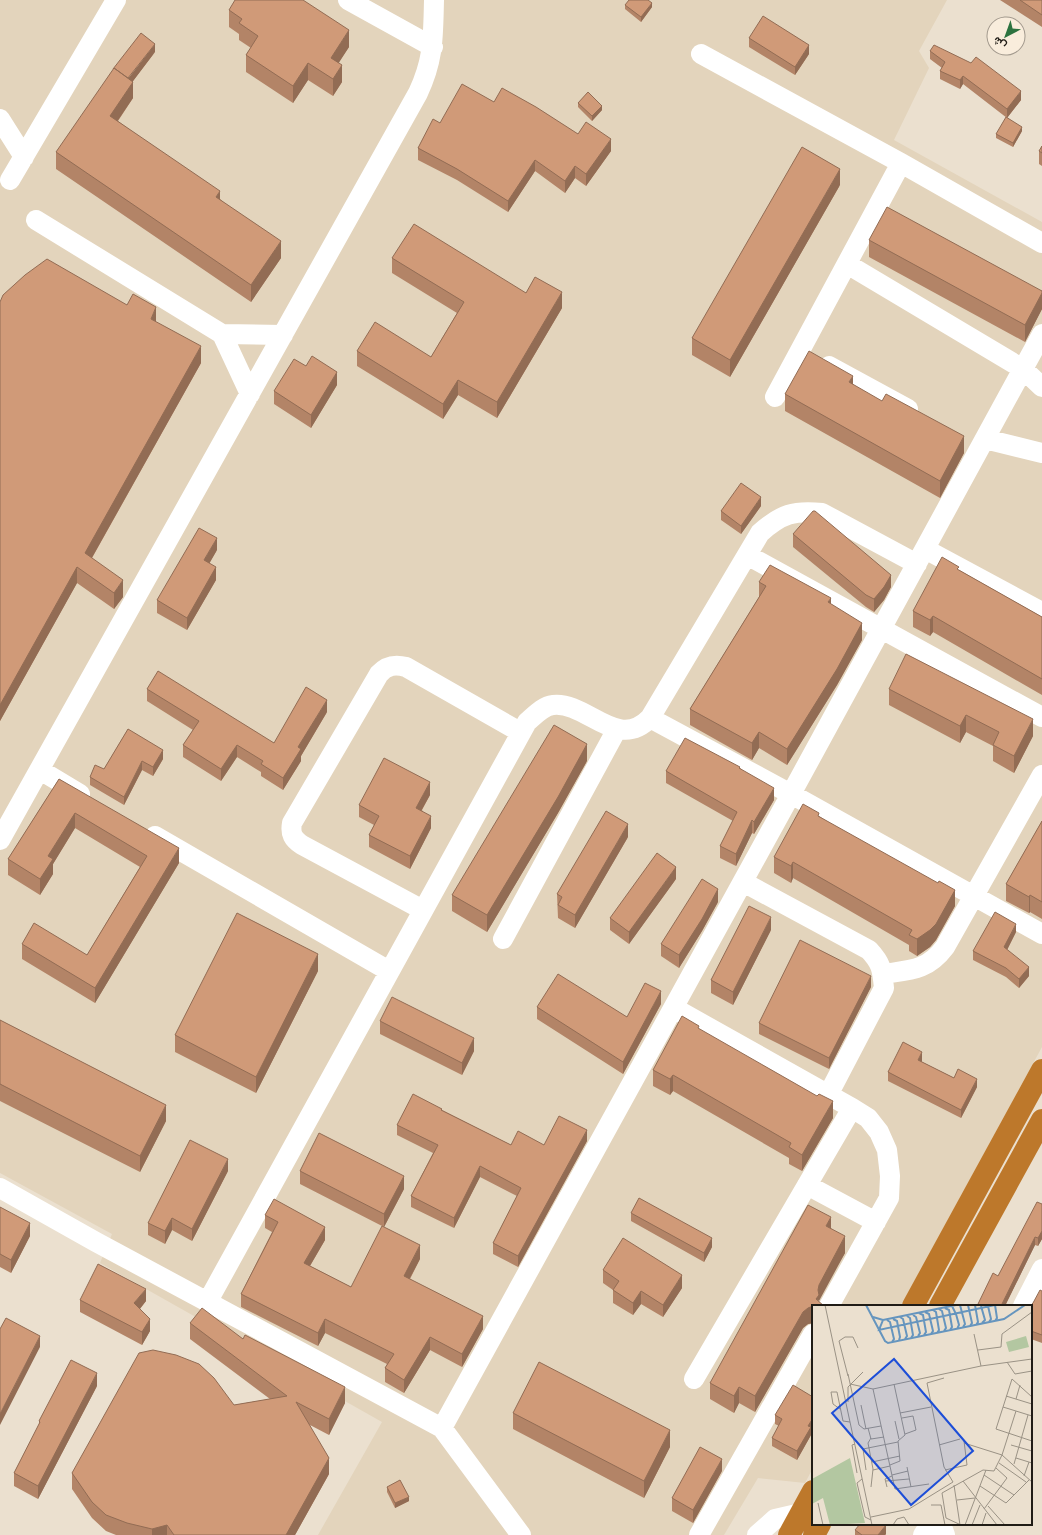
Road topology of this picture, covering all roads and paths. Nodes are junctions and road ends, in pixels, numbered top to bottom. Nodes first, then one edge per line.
1 (116, 0) edge
2 (348, 0) edge
3 (434, 0) edge
4 (433, 47) junction
5 (701, 54) dead end
6 (0, 119) edge
7 (24, 157) junction
8 (900, 163) junction
9 (10, 180) dead end
10 (36, 220) dead end
11 (1042, 244) edge
12 (847, 264) junction
13 (222, 334) junction
14 (1042, 334) edge
15 (283, 335) junction
16 (800, 350) junction
17 (1023, 369) junction
18 (1042, 387) edge
19 (250, 394) junction
20 (775, 397) dead end
21 (925, 418) edge
22 (977, 442) junction
23 (1042, 453) edge
24 (747, 555) junction
25 (921, 556) junction
26 (1042, 612) edge
27 (882, 629) junction
28 (1042, 717) edge
29 (650, 718) junction
30 (617, 729) junction
31 (520, 732) junction
32 (40, 770) junction
33 (1042, 774) edge
34 (792, 794) junction
35 (94, 802) edge
36 (142, 829) edge
37 (0, 840) edge
38 (743, 882) junction
39 (973, 896) junction
40 (423, 910) junction
41 (1042, 934) edge
42 (503, 939) dead end
43 (389, 971) junction
44 (883, 974) junction
45 (674, 1008) junction
46 (1042, 1070) edge
47 (828, 1095) junction
48 (852, 1108) junction
49 (1039, 1130) edge
50 (807, 1185) junction
51 (0, 1188) edge
52 (876, 1222) junction
53 (1042, 1269) edge
54 (208, 1301) junction
55 (830, 1305) edge
56 (914, 1305) edge
57 (941, 1305) edge
58 (1024, 1305) edge
59 (812, 1336) edge
60 (694, 1379) dead end
61 (442, 1428) junction
62 (812, 1493) edge
63 (801, 1513) junction
64 (819, 1525) edge
65 (929, 1525) edge
66 (941, 1525) edge
67 (521, 1535) edge
68 (699, 1535) edge
69 (757, 1535) edge
70 (789, 1535) edge
71 (814, 1535) edge
72 (923, 1535) edge
73 (945, 1535) edge

1 - 7 lane
2 - 4 lane
3 - 4 lane
4 - 15 lane
5 - 8 lane
6 - 7 lane
7 - 9 lane
8 - 11 lane
8 - 12 lane
10 - 13 lane
12 - 16 lane
12 - 17 lane
13 - 15 lane
13 - 19 lane
14 - 17 lane
15 - 19 lane
16 - 20 lane
16 - 21 lane
17 - 18 lane
17 - 22 lane
19 - 32 lane
22 - 23 lane
22 - 25 lane
24 - 25 lane
24 - 27 lane
24 - 29 lane
25 - 26 lane
25 - 27 lane
27 - 28 lane
27 - 34 lane
29 - 30 lane
29 - 34 lane
30 - 31 lane
30 - 42 lane
31 - 40 lane
31 - 40 lane
32 - 35 lane
32 - 37 lane
33 - 39 lane
34 - 38 lane
34 - 39 lane
36 - 43 lane
38 - 44 lane
38 - 45 lane
39 - 41 lane
39 - 44 lane
40 - 43 lane
43 - 54 lane
44 - 47 lane
45 - 47 lane
45 - 61 lane
46 - 56 highway
47 - 48 lane
48 - 50 lane
48 - 52 lane
49 - 57 highway
50 - 52 lane
50 - 60 lane
51 - 54 lane
52 - 55 lane
53 - 58 lane
54 - 61 lane
59 - 68 lane
61 - 67 lane
62 - 63 highway
63 - 69 lane
63 - 70 highway
64 - 71 highway
65 - 72 lane
66 - 73 lane

